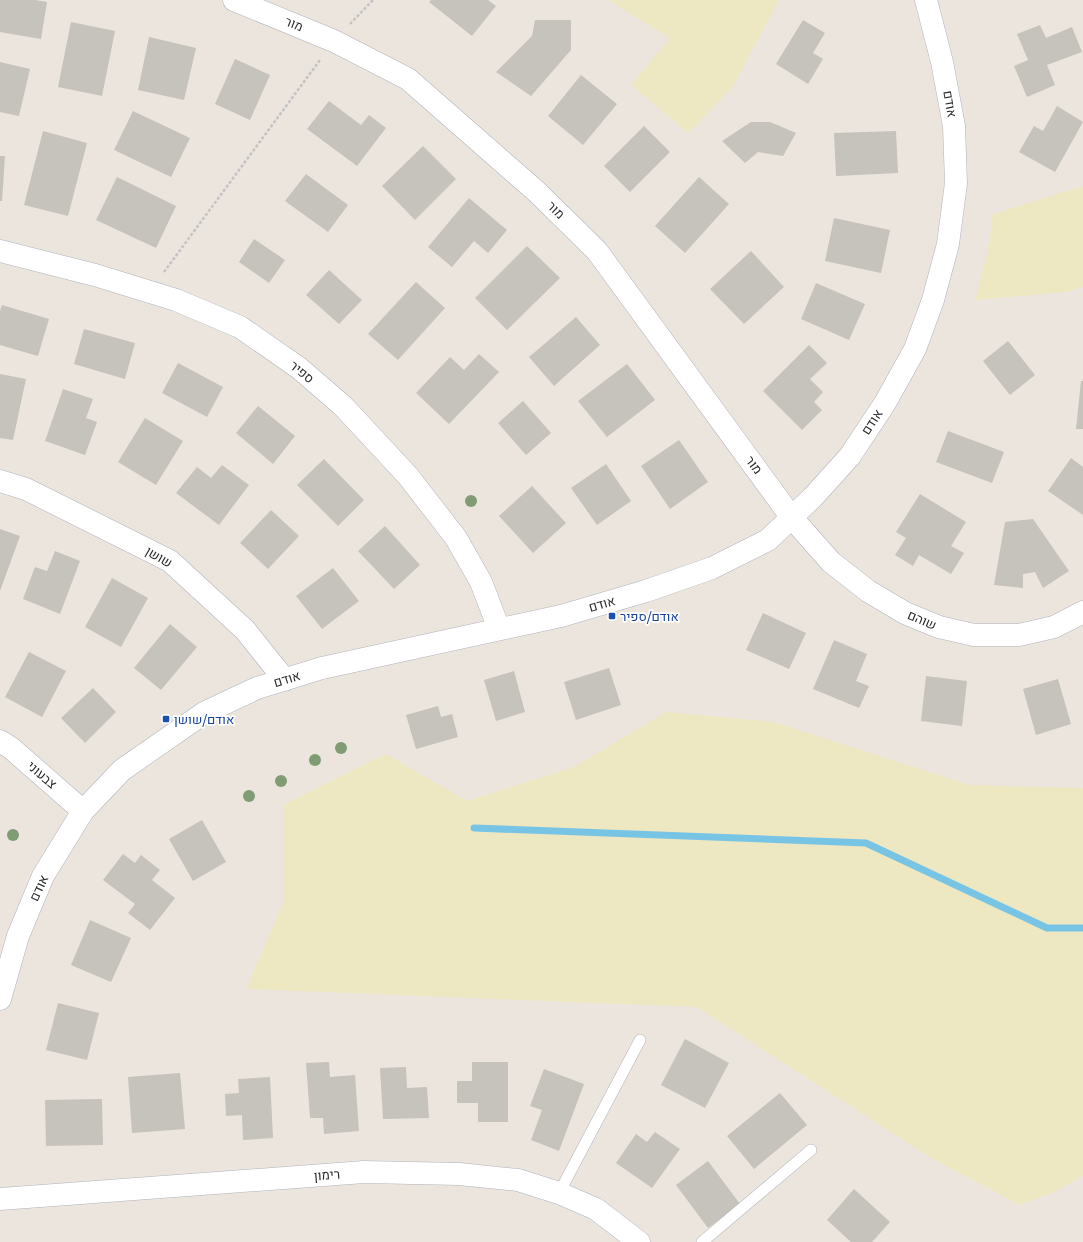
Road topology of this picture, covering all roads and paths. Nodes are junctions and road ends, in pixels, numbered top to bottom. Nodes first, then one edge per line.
1 (234, 0) edge
2 (373, 0) edge
3 (926, 0) edge
4 (334, 41) junction
5 (0, 251) edge
6 (149, 291) junction
7 (0, 481) edge
8 (792, 518) junction
9 (1083, 612) edge
10 (499, 629) junction
11 (285, 680) junction
12 (0, 742) edge
13 (83, 811) junction
14 (0, 1000) edge
15 (640, 1040) dead end
16 (811, 1150) dead end
17 (559, 1193) junction
18 (0, 1199) edge
19 (639, 1242) edge
20 (702, 1242) edge

1 - 4 street, מור
2 - 4 path
3 - 8 street, אודם
4 - 6 path
4 - 8 street, מור
5 - 6 street, ספיר
6 - 10 street, ספיר
7 - 11 street, שושן
8 - 9 street, שוהם
8 - 10 street, אודם
10 - 11 street, אודם
11 - 13 street, אודם
12 - 13 street, צבעוני
13 - 14 street, אודם
15 - 17 lane
16 - 20 lane
17 - 18 street, רימון
17 - 19 street, רימון

